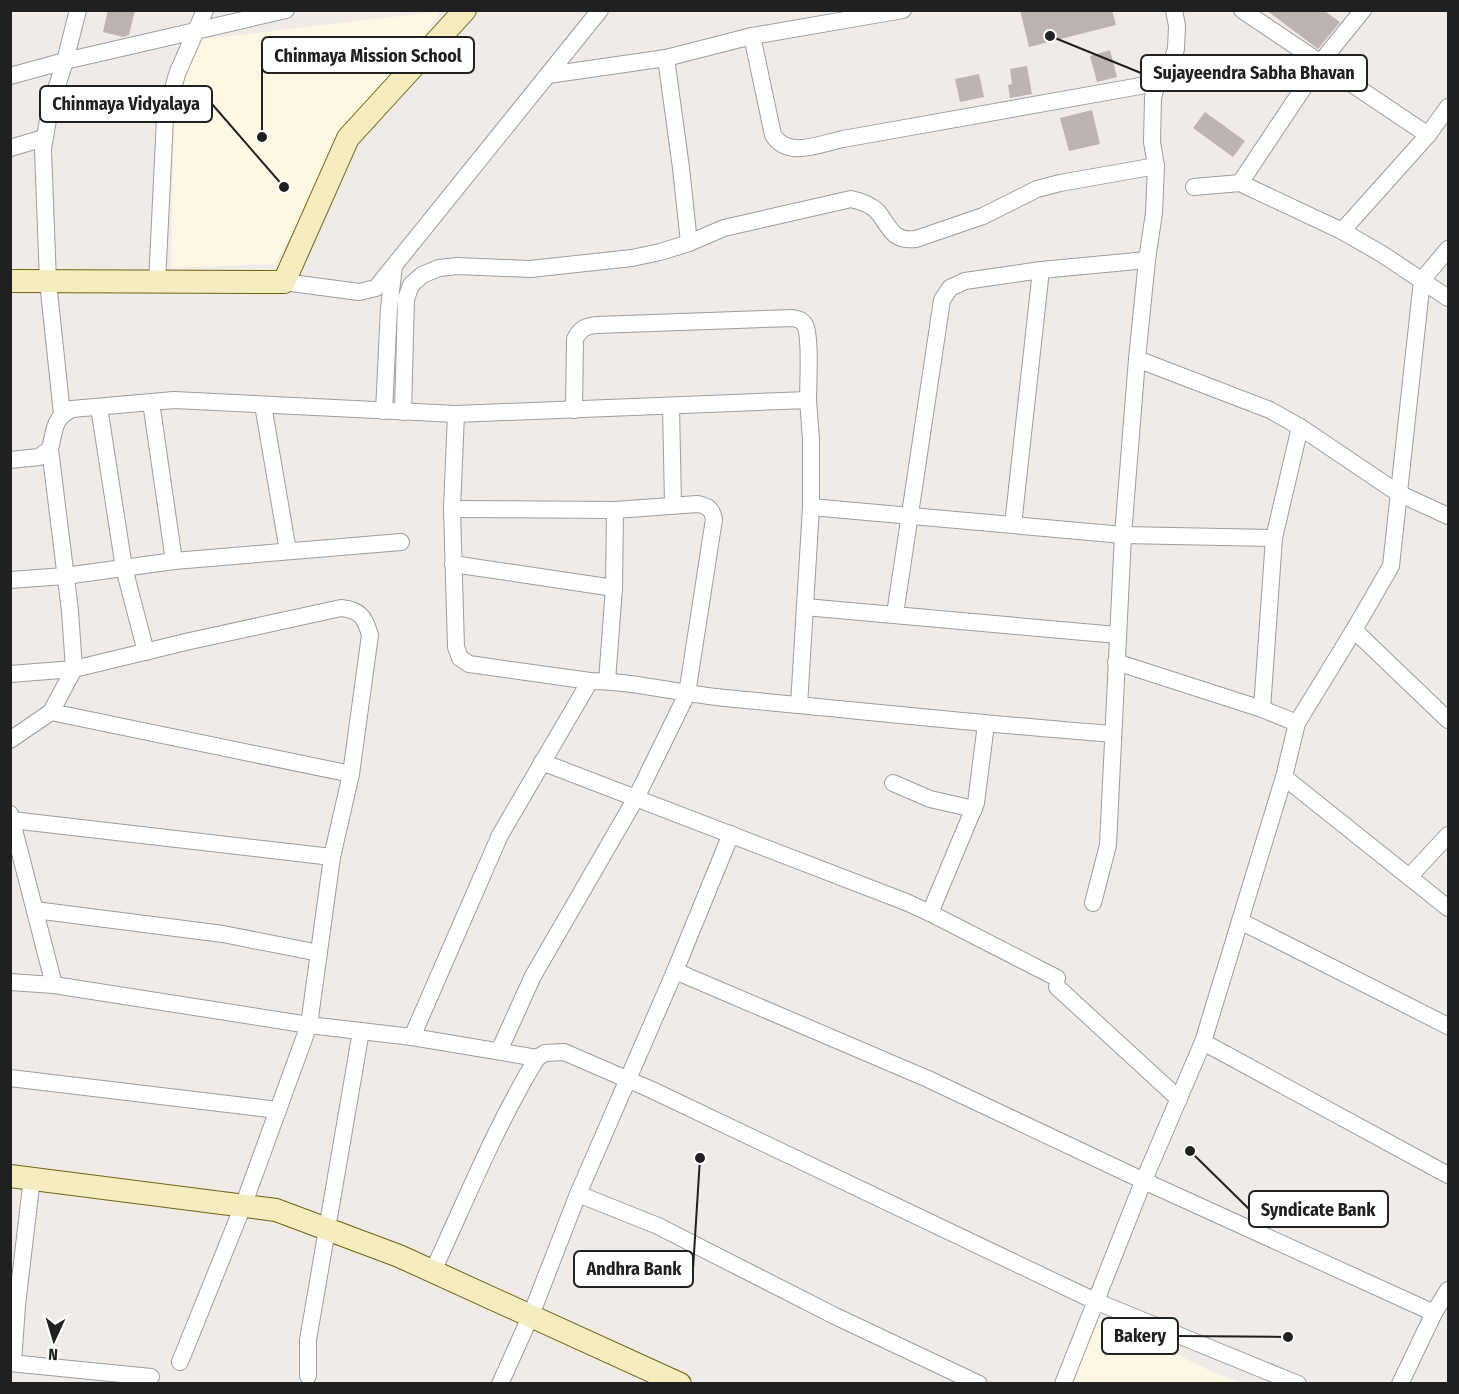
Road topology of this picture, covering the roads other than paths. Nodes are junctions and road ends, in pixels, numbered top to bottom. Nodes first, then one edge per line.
1 (78, 10) edge
2 (205, 10) edge
3 (286, 10) edge
4 (465, 10) edge
5 (600, 10) edge
6 (903, 10) edge
7 (1174, 10) edge
8 (1242, 10) edge
9 (1363, 10) edge
10 (196, 30) junction
11 (752, 36) junction
12 (666, 58) junction
13 (65, 61) junction
14 (1320, 63) junction
15 (548, 75) junction
16 (10, 76) edge
17 (1157, 83) junction
18 (1449, 107) edge
19 (1428, 135) junction
20 (44, 138) junction
21 (10, 148) edge
22 (1156, 166) junction
23 (1240, 183) junction
24 (1194, 187) dead end
25 (1342, 231) junction
26 (689, 243) junction
27 (1449, 249) edge
28 (1147, 260) junction
29 (394, 265) junction
30 (1041, 270) junction
31 (1422, 280) junction
32 (10, 281) edge
33 (48, 282) junction
34 (284, 282) junction
35 (157, 283) junction
36 (1449, 297) edge
37 (1137, 359) junction
38 (808, 400) junction
39 (151, 402) junction
40 (263, 405) junction
41 (671, 405) junction
42 (99, 407) junction
43 (574, 410) junction
44 (384, 411) junction
45 (403, 412) junction
46 (62, 414) junction
47 (456, 414) junction
48 (1300, 428) junction
49 (50, 449) junction
50 (10, 460) edge
51 (1398, 494) junction
52 (673, 504) junction
53 (812, 507) junction
54 (452, 509) junction
55 (615, 510) junction
56 (1449, 516) edge
57 (910, 517) junction
58 (1013, 525) junction
59 (1123, 535) junction
60 (1274, 538) junction
61 (401, 542) dead end
62 (288, 551) junction
63 (174, 561) junction
64 (453, 564) junction
65 (124, 568) junction
66 (65, 576) junction
67 (10, 580) edge
68 (614, 588) junction
69 (805, 607) junction
70 (895, 614) junction
71 (1354, 630) junction
72 (1118, 635) junction
73 (146, 652) junction
74 (1116, 662) junction
75 (74, 669) junction
76 (10, 674) edge
77 (590, 681) junction
78 (607, 681) junction
79 (687, 694) junction
80 (799, 705) junction
81 (1262, 709) junction
82 (51, 712) junction
83 (1449, 720) edge
84 (1297, 723) junction
85 (986, 724) junction
86 (1112, 734) junction
87 (10, 740) edge
88 (542, 762) junction
89 (351, 774) junction
90 (1284, 777) junction
91 (893, 783) dead end
92 (636, 798) junction
93 (974, 809) junction
94 (11, 817) edge
95 (730, 834) junction
96 (1449, 835) edge
97 (332, 857) junction
98 (1410, 877) junction
99 (1093, 903) dead end
100 (1449, 908) edge
101 (35, 910) junction
102 (930, 913) junction
103 (1240, 921) junction
104 (319, 954) junction
105 (675, 971) junction
106 (10, 982) edge
107 (54, 985) junction
108 (314, 1026) junction
109 (1449, 1026) edge
110 (357, 1031) junction
111 (412, 1037) junction
112 (1203, 1042) junction
113 (499, 1051) junction
114 (537, 1058) junction
115 (10, 1078) edge
116 (628, 1080) junction
117 (1179, 1099) junction
118 (278, 1110) junction
119 (1449, 1175) edge
120 (21, 1177) edge
121 (1144, 1181) junction
122 (578, 1194) junction
123 (243, 1206) junction
124 (327, 1229) junction
125 (433, 1271) junction
126 (1449, 1290) edge
127 (1095, 1301) junction
128 (1434, 1313) junction
129 (531, 1315) junction
130 (180, 1362) dead end
131 (12, 1363) edge
132 (308, 1376) dead end
133 (151, 1377) dead end
134 (500, 1383) edge
135 (680, 1383) edge
136 (980, 1383) edge
137 (1063, 1383) edge
138 (1298, 1383) edge
139 (1400, 1383) edge

1 - 13 street
2 - 10 street
3 - 10 street
4 - 34 street
5 - 15 street
6 - 11 street
7 - 17 street
8 - 14 street
9 - 14 street
10 - 13 street
10 - 35 street
11 - 12 street
11 - 17 street
12 - 15 street
12 - 26 street
13 - 16 street
13 - 20 street
14 - 19 street
14 - 23 street
15 - 29 street
17 - 22 street
18 - 19 street
19 - 25 street
20 - 21 street
20 - 33 street
22 - 26 street
22 - 28 street
23 - 24 street
23 - 25 street
25 - 31 street
26 - 45 street
27 - 31 street
28 - 30 street
28 - 37 street
29 - 34 street
29 - 44 street
30 - 57 street
30 - 58 street
31 - 36 street
31 - 51 street
32 - 33 street
33 - 35 street
33 - 46 street
34 - 35 street
37 - 48 street
37 - 59 street
38 - 41 street
38 - 43 street
38 - 53 street
39 - 40 street
39 - 42 street
39 - 63 street
40 - 44 street
40 - 62 street
41 - 43 street
41 - 52 street
42 - 46 street
42 - 65 street
43 - 47 street
44 - 45 street
45 - 47 street
46 - 49 street
47 - 54 street
48 - 51 street
48 - 60 street
49 - 50 street
49 - 66 street
51 - 56 street
51 - 71 street
52 - 55 street
52 - 79 street
53 - 57 street
53 - 69 street
54 - 55 street
54 - 64 street
55 - 68 street
57 - 58 street
57 - 70 street
58 - 59 street
59 - 60 street
59 - 72 street
60 - 81 street
61 - 62 street
62 - 63 street
63 - 65 street
64 - 68 street
64 - 77 street
65 - 66 street
65 - 73 street
66 - 67 street
66 - 75 street
68 - 78 street
69 - 70 street
69 - 80 street
70 - 72 street
71 - 83 street
71 - 84 street
72 - 74 street
73 - 75 street
73 - 89 street
74 - 81 street
74 - 86 street
75 - 76 street
75 - 82 street
77 - 78 street
77 - 88 street
78 - 79 street
79 - 80 street
79 - 92 street
80 - 85 street
81 - 84 street
82 - 87 street
82 - 89 street
84 - 90 street
85 - 86 street
85 - 93 street
86 - 99 street
88 - 92 street
88 - 111 street
89 - 97 street
90 - 98 street
90 - 103 street
91 - 93 street
92 - 95 street
92 - 113 street
93 - 102 street
94 - 97 street
94 - 101 street
95 - 102 street
95 - 105 street
96 - 98 street
97 - 104 street
98 - 100 street
101 - 104 street
101 - 107 street
102 - 117 street
103 - 109 street
103 - 112 street
104 - 108 street
105 - 116 street
105 - 121 street
106 - 107 street
107 - 108 street
108 - 110 street
108 - 118 street
110 - 111 street
110 - 124 street
111 - 113 street
112 - 117 street
112 - 119 street
113 - 114 street
114 - 116 street
114 - 125 street
115 - 118 street
116 - 122 street
116 - 127 street
117 - 121 street
118 - 123 street
120 - 123 street
120 - 131 street
121 - 127 street
121 - 128 street
122 - 129 street
122 - 136 street
123 - 124 street
123 - 130 street
124 - 125 street
124 - 132 street
125 - 129 street
126 - 128 street
127 - 137 street
127 - 138 street
128 - 139 street
129 - 134 street
129 - 135 street
131 - 133 street

